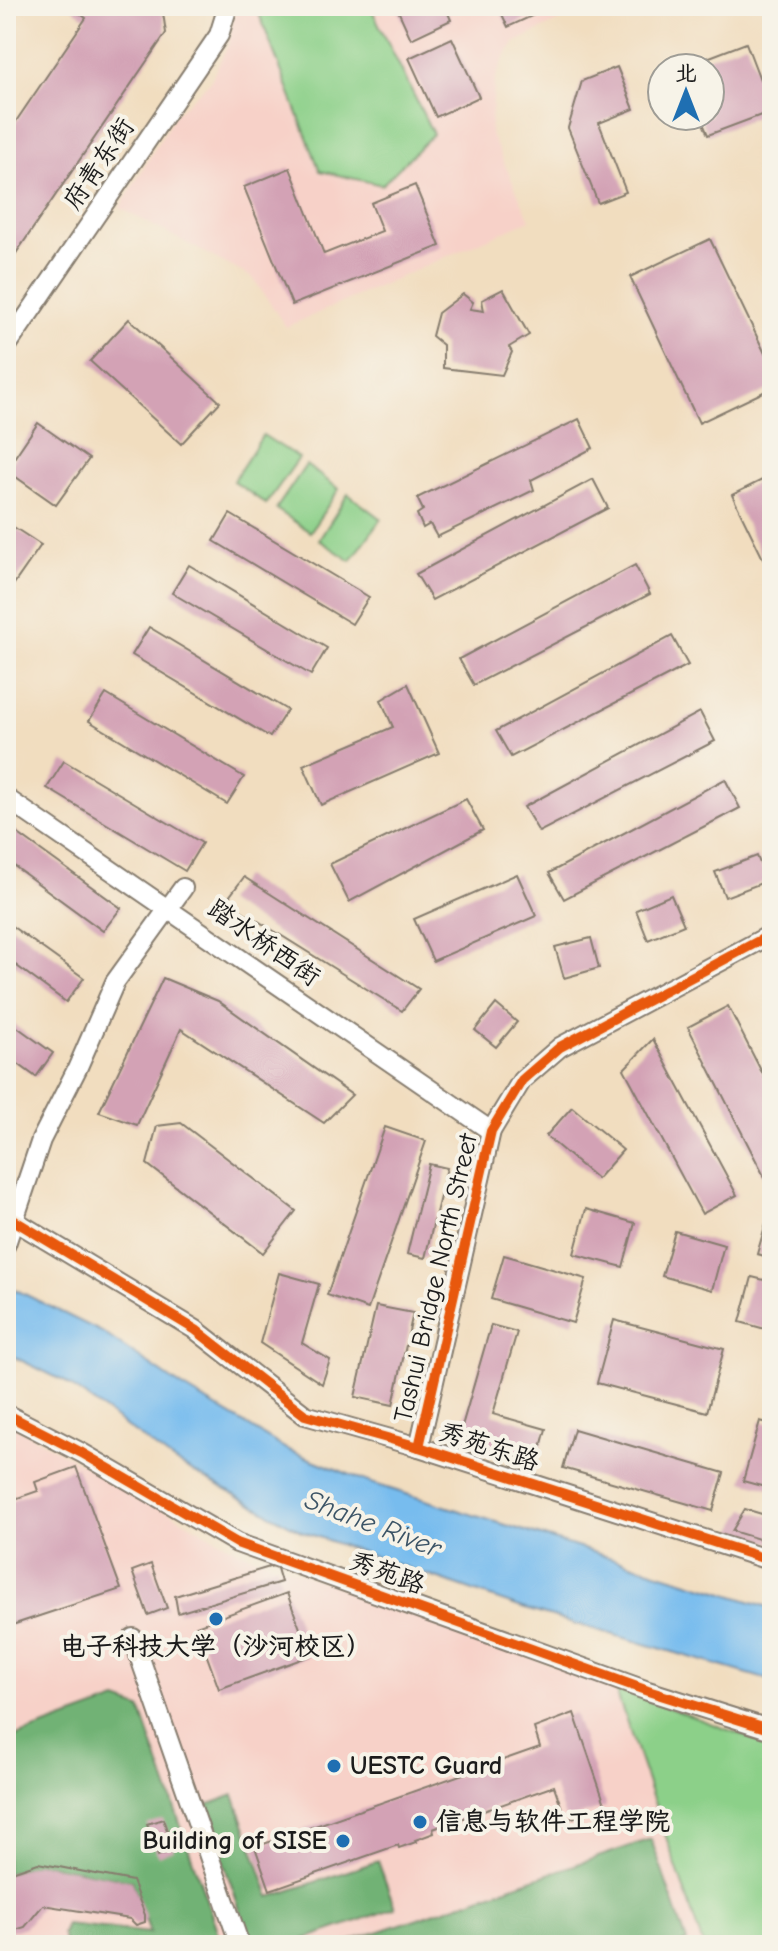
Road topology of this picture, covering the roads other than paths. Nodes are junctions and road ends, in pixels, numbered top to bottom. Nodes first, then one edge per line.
1 (228, 6) edge
2 (6, 347) edge
3 (6, 798) edge
4 (183, 888) dead end
5 (168, 908) junction
6 (772, 934) edge
7 (491, 1131) junction
8 (10, 1220) edge
9 (6, 1244) edge
10 (6, 1414) edge
11 (419, 1447) junction
12 (772, 1561) edge
13 (133, 1638) dead end
14 (772, 1730) edge
15 (240, 1945) edge

1 - 2 street, 府青东街
3 - 5 street, 踏水桥西街
4 - 5 street
5 - 7 street, 踏水桥西街
5 - 8 street
6 - 7 street, Tashui Bridge North Street
7 - 11 street, Tashui Bridge North Street
8 - 9 street
8 - 11 street, 秀苑东路
10 - 14 street, 秀苑路
11 - 12 street, 秀苑东路
13 - 15 street

